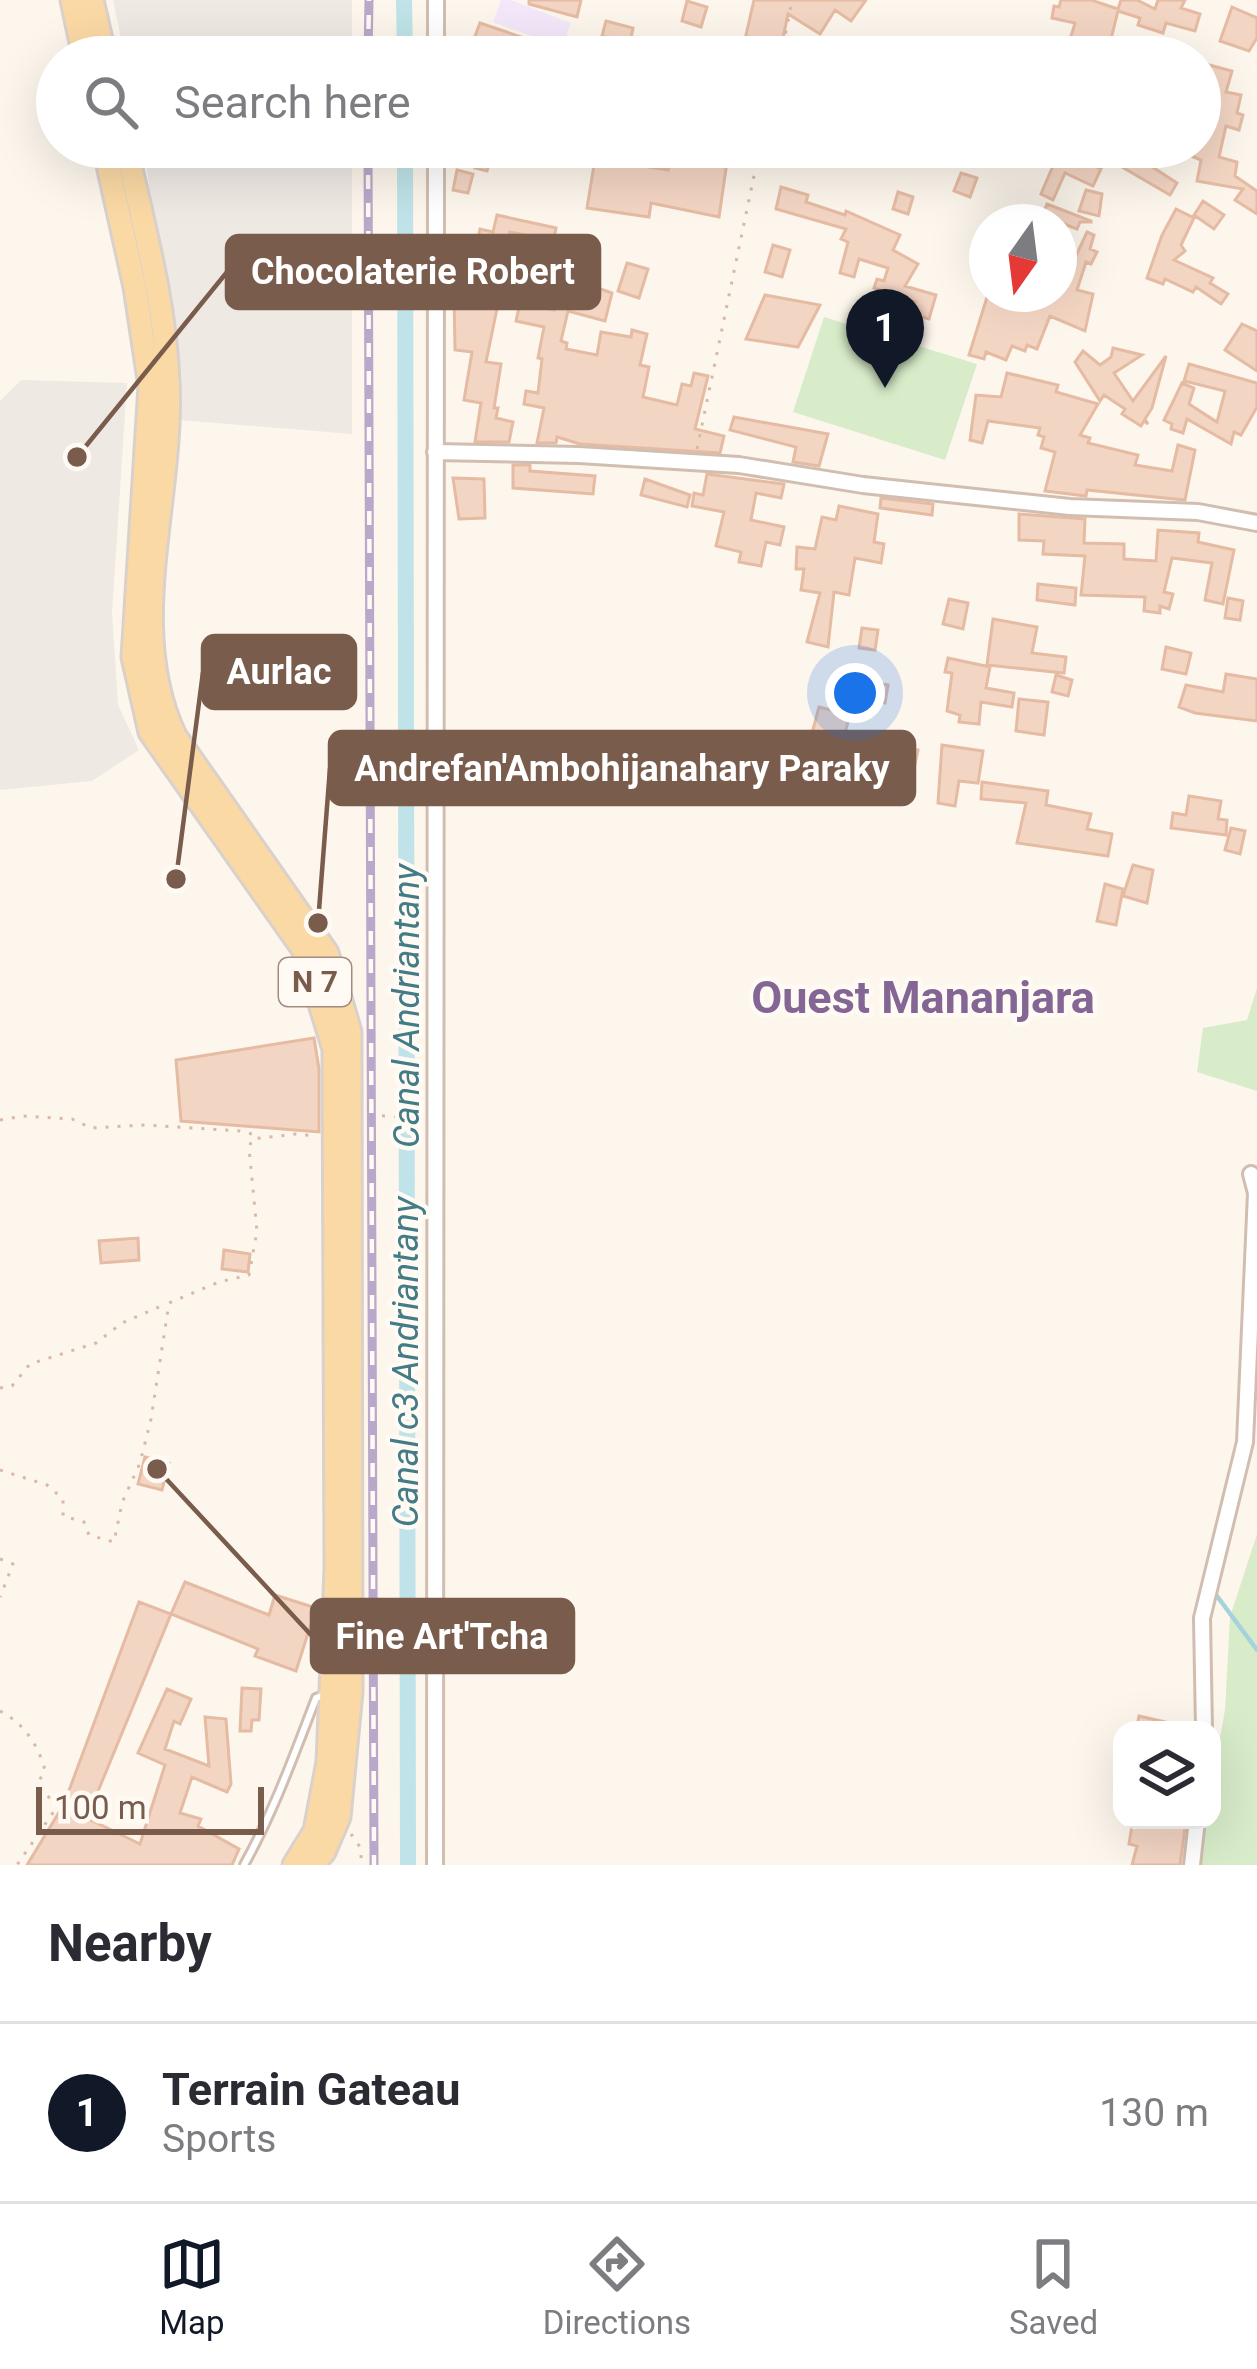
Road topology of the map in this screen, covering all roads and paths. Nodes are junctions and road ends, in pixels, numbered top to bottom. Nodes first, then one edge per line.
1 (71, 0) edge
2 (92, 0) edge
3 (436, 0) edge
4 (792, 0) edge
5 (79, 36) edge
6 (100, 36) edge
7 (436, 36) edge
8 (785, 36) edge
9 (109, 168) edge
10 (131, 168) edge
11 (436, 168) edge
12 (755, 168) edge
13 (435, 452) junction
14 (696, 463) junction
15 (1257, 523) edge
16 (351, 1118) junction
17 (422, 1118) dead end
18 (0, 1120) edge
19 (262, 1137) junction
20 (335, 1139) junction
21 (1251, 1174) dead end
22 (169, 1303) junction
23 (0, 1388) edge
24 (0, 1470) edge
25 (0, 1559) edge
26 (0, 1597) edge
27 (340, 1692) junction
28 (0, 1711) edge
29 (1204, 1721) edge
30 (344, 1825) dead end
31 (1196, 1829) edge
32 (17, 1865) edge
33 (244, 1865) edge
34 (293, 1865) edge
35 (312, 1865) edge
36 (362, 1865) edge
37 (435, 1865) edge
38 (1192, 1865) edge

1 - 5 main road
2 - 6 main road
3 - 7 street
4 - 8 path
9 - 20 main road, N 7
10 - 16 main road, N 7
11 - 13 street
12 - 14 path
13 - 14 street
13 - 37 street
14 - 15 street
16 - 17 path
16 - 27 main road, N 7
18 - 19 path
19 - 20 path
19 - 22 path
20 - 27 main road, N 7
21 - 29 street
22 - 23 path
22 - 24 path
25 - 26 path
27 - 33 lane
27 - 34 main road, N 7
27 - 35 main road, N 7
28 - 32 path
30 - 36 path
31 - 38 street

